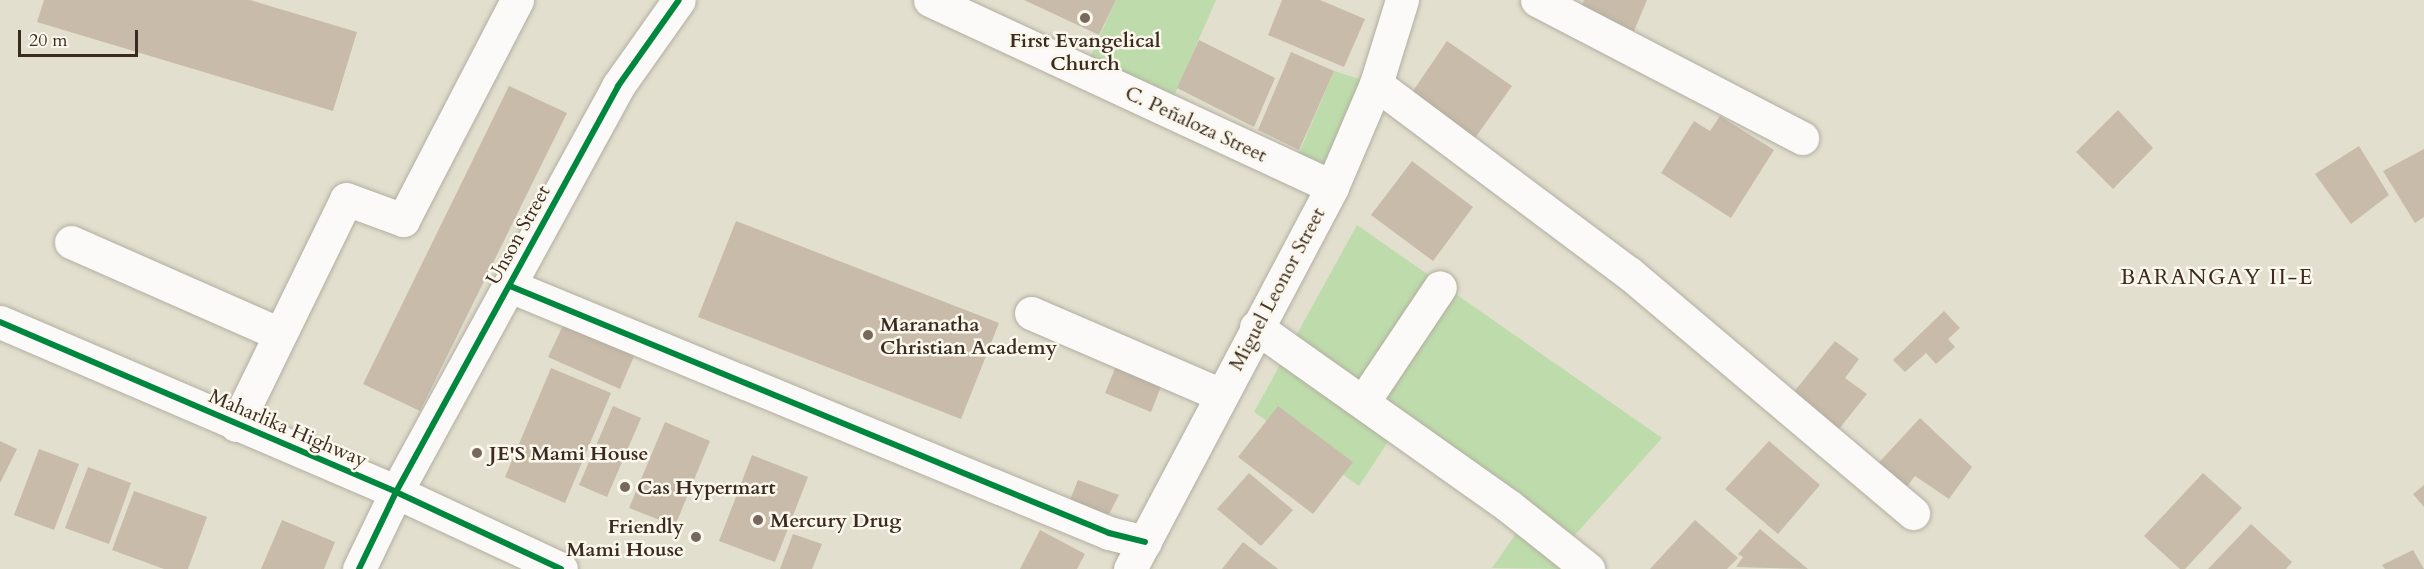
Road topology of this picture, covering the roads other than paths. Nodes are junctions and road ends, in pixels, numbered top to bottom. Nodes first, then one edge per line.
1 (517, 0) edge
2 (678, 0) edge
3 (930, 0) edge
4 (1402, 0) edge
5 (1537, 0) edge
6 (1376, 84) junction
7 (1802, 138) dead end
8 (1332, 187) junction
9 (71, 242) dead end
10 (510, 286) junction
11 (1440, 287) dead end
12 (1031, 314) dead end
13 (0, 322) edge
14 (1256, 327) junction
15 (280, 334) junction
16 (1221, 395) junction
17 (1363, 402) junction
18 (236, 425) junction
19 (396, 492) junction
20 (1913, 513) dead end
21 (1137, 556) edge
22 (359, 569) edge
23 (561, 569) edge
24 (1588, 569) edge

1 - 15 street
2 - 10 street, Unson Street
3 - 8 street, C. Peñaloza Street
4 - 6 street, Miguel Leonor Street
5 - 7 street
6 - 8 street, Miguel Leonor Street
6 - 20 street
8 - 14 street, Miguel Leonor Street
9 - 15 street
10 - 19 street, Unson Street
10 - 21 street
11 - 17 street
12 - 16 street
13 - 18 street, Maharlika Highway
14 - 16 street, Miguel Leonor Street
14 - 17 street
15 - 18 street
16 - 21 street, Miguel Leonor Street
17 - 24 street
18 - 19 street, Maharlika Highway
19 - 22 street, Unson Street
19 - 23 street, Maharlika Highway

